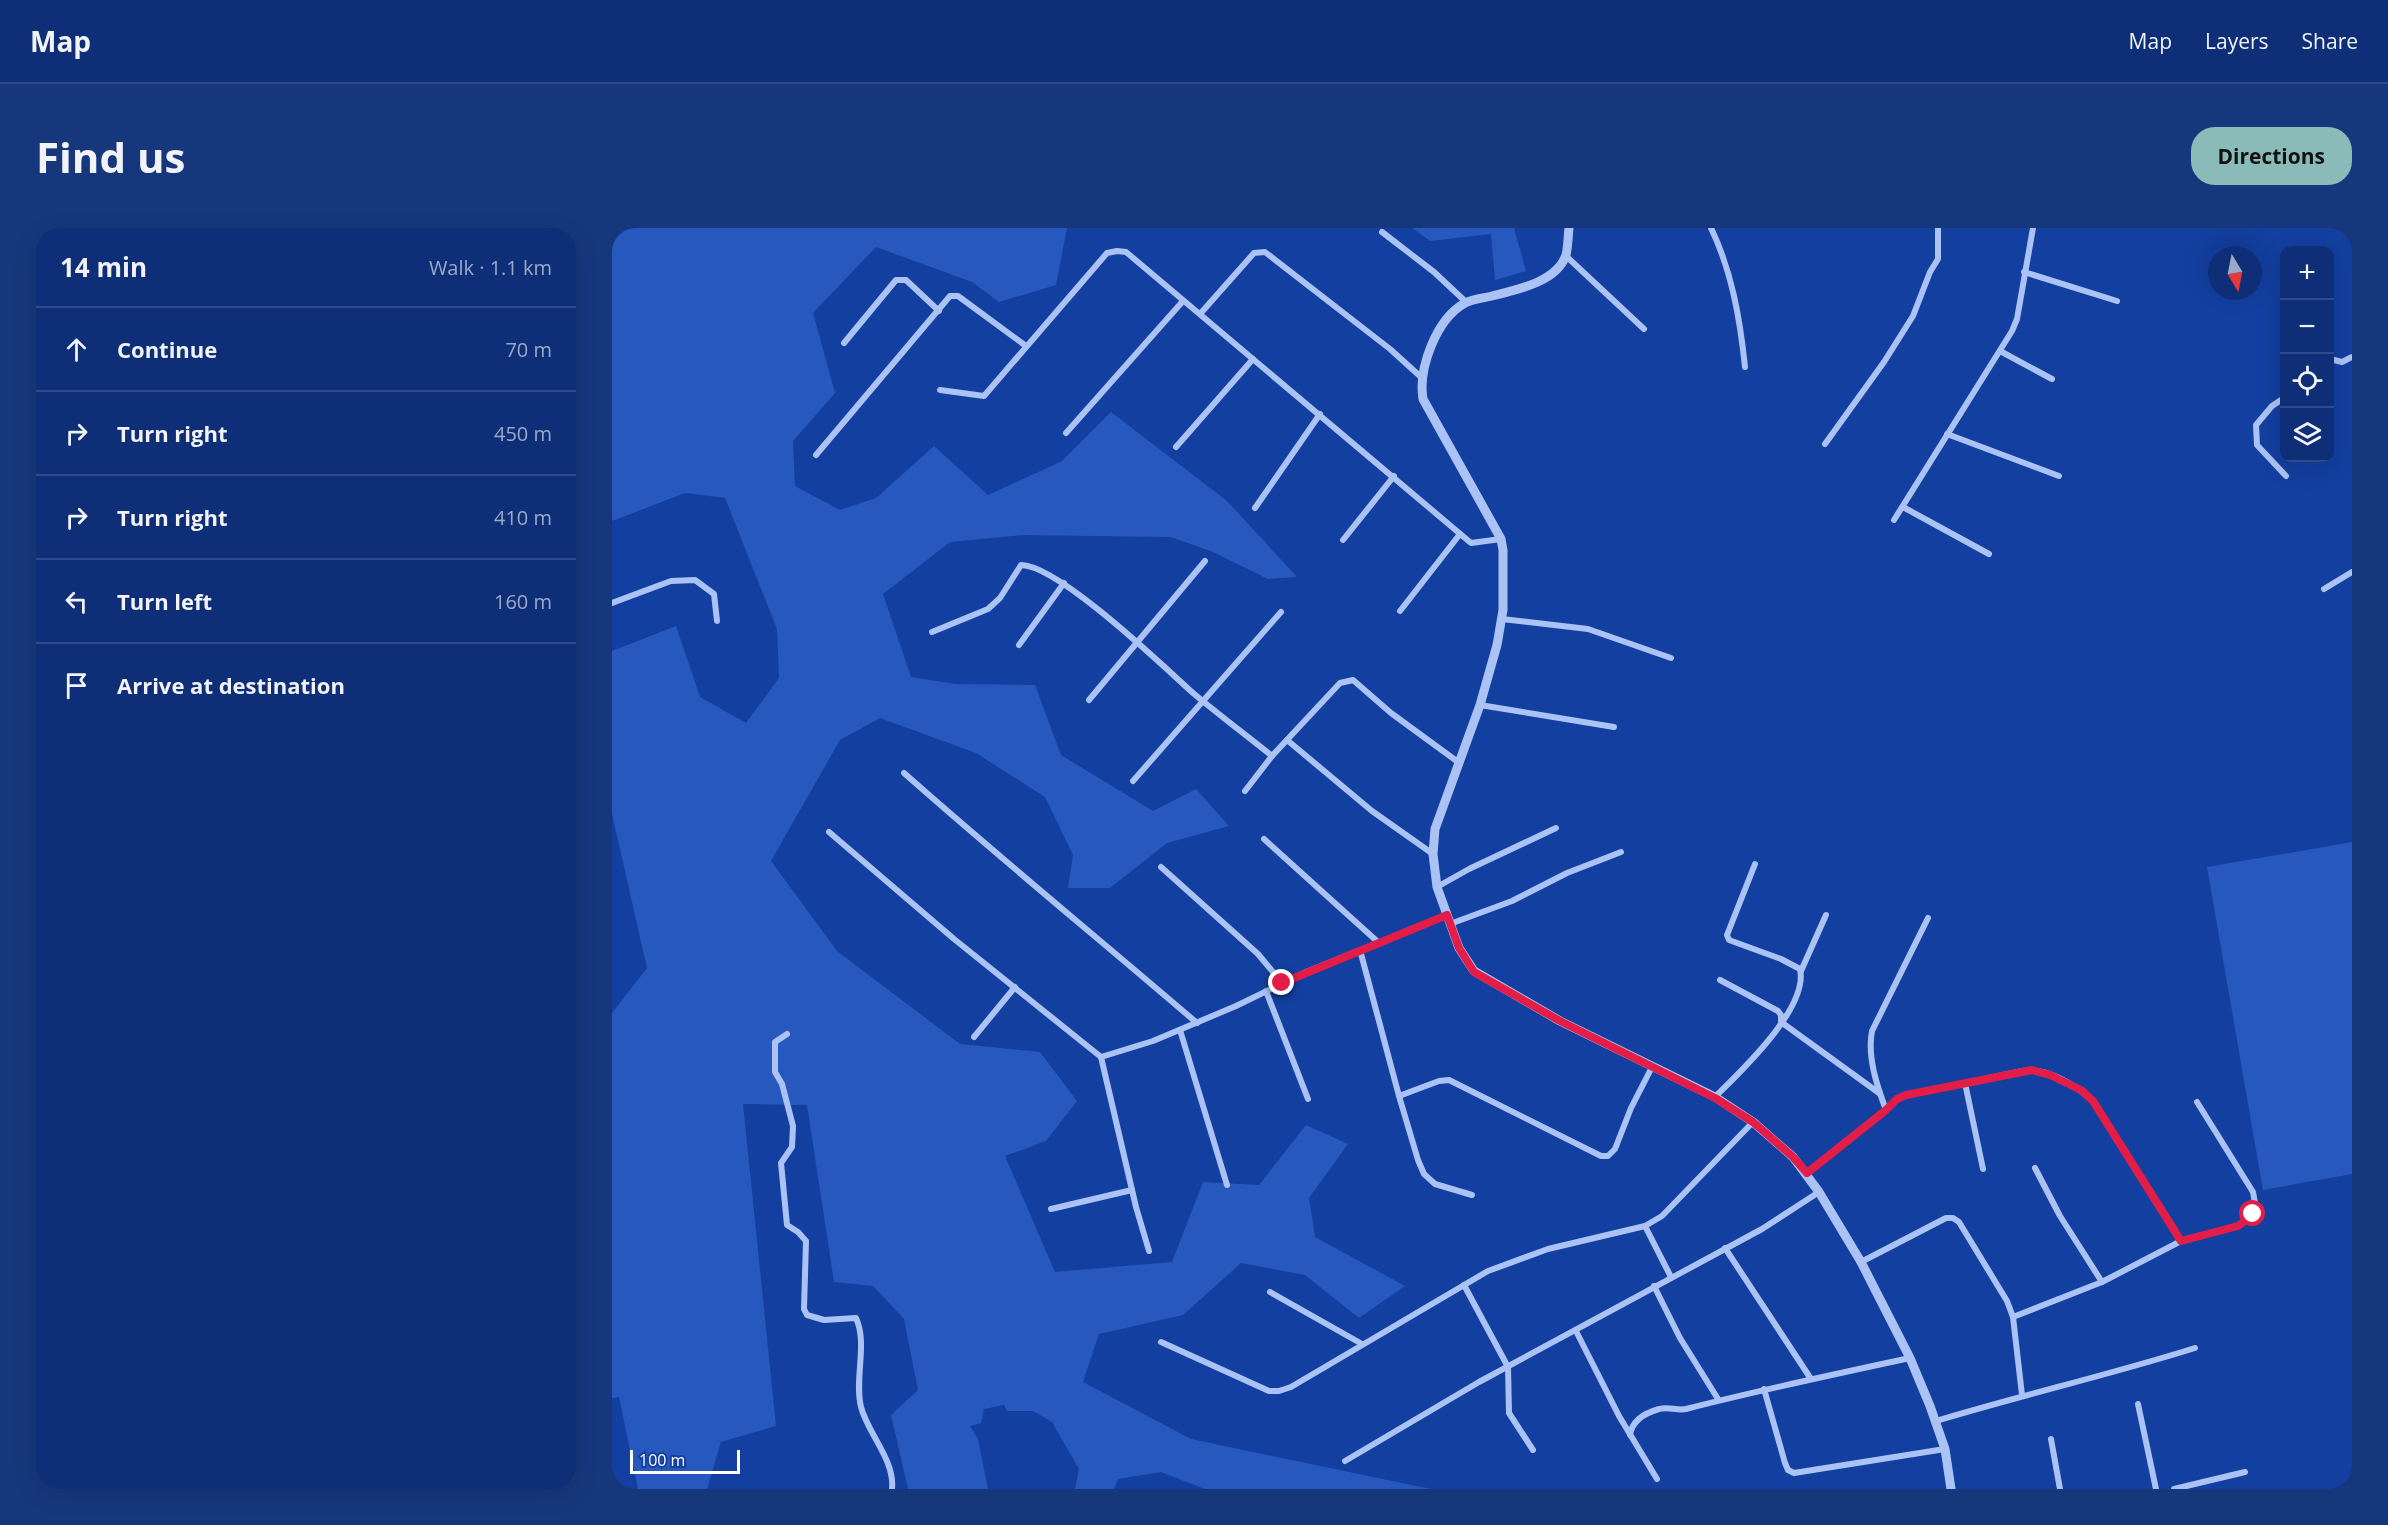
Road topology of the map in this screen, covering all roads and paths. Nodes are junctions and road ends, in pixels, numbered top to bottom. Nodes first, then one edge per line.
1 (1569, 228) edge
2 (1711, 228) edge
3 (1938, 228) edge
4 (2033, 228) edge
5 (1382, 232) dead end
6 (1566, 256) junction
7 (2024, 272) junction
8 (1183, 301) junction
9 (2117, 301) dead end
10 (1466, 303) junction
11 (939, 311) junction
12 (1200, 314) junction
13 (1644, 329) dead end
14 (844, 343) dead end
15 (1026, 346) junction
16 (2000, 351) junction
17 (2352, 357) edge
18 (1253, 359) junction
19 (2334, 360) edge
20 (1746, 367) dead end
21 (1422, 378) junction
22 (2052, 379) dead end
23 (940, 390) dead end
24 (2280, 401) edge
25 (1320, 414) junction
26 (1066, 434) dead end
27 (1947, 434) junction
28 (1825, 444) dead end
29 (1176, 447) dead end
30 (816, 455) dead end
31 (1394, 476) junction
32 (2059, 476) dead end
33 (2286, 476) dead end
34 (1903, 507) junction
35 (1255, 508) dead end
36 (1894, 520) dead end
37 (1460, 534) junction
38 (1501, 539) junction
39 (1343, 540) dead end
40 (1989, 554) dead end
41 (1205, 561) dead end
42 (2352, 572) edge
43 (1064, 584) junction
44 (2324, 589) dead end
45 (612, 603) edge
46 (1400, 610) dead end
47 (1281, 612) dead end
48 (1502, 619) junction
49 (717, 621) dead end
50 (932, 632) dead end
51 (1137, 644) junction
52 (1019, 645) dead end
53 (1671, 658) dead end
54 (1089, 700) dead end
55 (1204, 701) junction
56 (1480, 705) junction
57 (1614, 727) dead end
58 (1287, 740) junction
59 (1272, 756) junction
60 (1458, 762) junction
61 (904, 773) dead end
62 (1134, 781) dead end
63 (1245, 791) dead end
64 (1556, 828) dead end
65 (829, 832) dead end
66 (1263, 839) dead end
67 (1621, 852) dead end
68 (1433, 854) junction
69 (1755, 864) dead end
70 (1161, 867) dead end
71 (1437, 887) junction
72 (1826, 915) dead end
73 (1928, 918) dead end
74 (1448, 919) junction
75 (1378, 943) junction
76 (1359, 950) junction
77 (1801, 972) junction
78 (1720, 980) dead end
79 (1282, 983) junction
80 (1015, 987) junction
81 (1266, 991) junction
82 (1781, 1022) junction
83 (1197, 1023) junction
84 (1180, 1030) junction
85 (787, 1034) dead end
86 (974, 1037) dead end
87 (1101, 1057) junction
88 (1652, 1067) junction
89 (1965, 1083) junction
90 (1880, 1093) junction
91 (1399, 1096) junction
92 (1715, 1098) junction
93 (1308, 1099) dead end
94 (2197, 1102) dead end
95 (1886, 1110) junction
96 (1753, 1122) junction
97 (2035, 1168) dead end
98 (1983, 1169) dead end
99 (1807, 1173) junction
100 (1227, 1185) dead end
101 (1132, 1190) junction
102 (1820, 1192) junction
103 (1472, 1195) dead end
104 (1051, 1209) dead end
105 (1645, 1226) junction
106 (2181, 1241) junction
107 (1725, 1248) junction
108 (1149, 1251) dead end
109 (1861, 1262) junction
110 (1671, 1277) junction
111 (2102, 1282) junction
112 (1464, 1285) junction
113 (1654, 1286) junction
114 (1270, 1292) dead end
115 (2013, 1317) junction
116 (1576, 1331) junction
117 (1161, 1342) dead end
118 (1362, 1344) junction
119 (2195, 1348) dead end
120 (1910, 1358) junction
121 (1508, 1367) junction
122 (1811, 1379) junction
123 (1764, 1389) junction
124 (2022, 1395) junction
125 (1718, 1399) junction
126 (2138, 1404) dead end
127 (1936, 1421) junction
128 (1630, 1435) junction
129 (2051, 1439) dead end
130 (1945, 1449) junction
131 (1533, 1450) dead end
132 (1346, 1461) dead end
133 (2246, 1472) dead end
134 (1657, 1479) dead end
135 (892, 1489) edge
136 (1951, 1489) edge
137 (2061, 1489) edge
138 (2156, 1489) edge
139 (2174, 1489) edge

1 - 6 street
2 - 20 street
3 - 28 street
4 - 7 street
5 - 10 street
6 - 10 street
6 - 13 street
7 - 9 street
7 - 16 street
8 - 12 street
8 - 15 street
8 - 26 street
10 - 21 street
11 - 14 street
11 - 15 street
11 - 30 street
12 - 18 street
12 - 21 street
15 - 23 street
16 - 22 street
16 - 27 street
17 - 19 street
18 - 25 street
18 - 29 street
21 - 38 street
24 - 33 street
25 - 31 street
25 - 35 street
27 - 32 street
27 - 34 street
31 - 37 street
31 - 39 street
34 - 36 street
34 - 40 street
37 - 38 street
37 - 46 street
38 - 48 street
41 - 51 street
42 - 44 street
43 - 50 street
43 - 51 street
43 - 52 street
45 - 49 street
47 - 55 street
48 - 53 street
48 - 56 street
51 - 54 street
51 - 55 street
55 - 59 street
55 - 62 street
56 - 57 street
56 - 60 street
58 - 59 street
58 - 60 street
58 - 68 street
59 - 63 street
60 - 68 street
61 - 83 street
64 - 71 street
65 - 80 street
66 - 75 street
67 - 74 street
68 - 71 street
69 - 77 street
70 - 79 street
71 - 74 street
72 - 77 street
73 - 90 street
74 - 75 street
74 - 88 street
75 - 76 street
76 - 79 street
76 - 91 street
77 - 82 street
78 - 82 street
79 - 81 street
80 - 86 street
80 - 87 street
81 - 83 street
81 - 93 street
82 - 90 street
82 - 92 street
83 - 84 street
84 - 87 street
84 - 100 street
85 - 135 street
87 - 101 street
88 - 91 street
88 - 92 street
89 - 95 street
89 - 98 street
89 - 106 street
90 - 95 street
91 - 103 street
92 - 96 street
94 - 106 street
95 - 99 street
96 - 99 street
96 - 105 street
97 - 111 street
99 - 102 street
101 - 104 street
101 - 108 street
102 - 107 street
102 - 109 street
105 - 110 street
105 - 112 street
106 - 111 street
107 - 110 street
107 - 122 street
109 - 115 street
109 - 120 street
110 - 113 street
111 - 115 street
112 - 118 street
112 - 121 street
113 - 116 street
113 - 125 street
114 - 118 street
115 - 124 street
116 - 121 street
116 - 128 street
117 - 118 street
119 - 124 street
120 - 122 street
120 - 127 street
121 - 131 street
121 - 132 street
122 - 123 street
123 - 125 street
123 - 130 street
124 - 127 street
125 - 128 street
126 - 138 street
127 - 130 street
128 - 134 street
129 - 137 street
130 - 136 street
133 - 139 street

